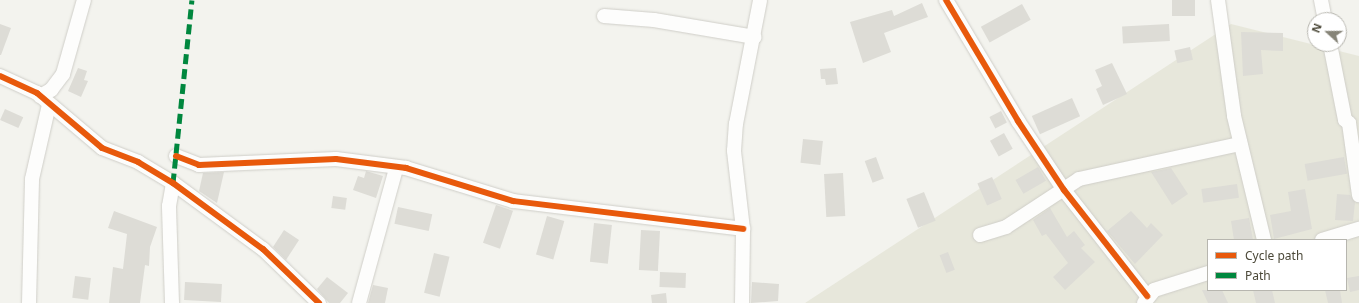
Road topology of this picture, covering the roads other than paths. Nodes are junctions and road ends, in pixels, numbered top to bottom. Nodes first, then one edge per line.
1 (84, 0) edge
2 (760, 0) edge
3 (946, 0) edge
4 (1218, 0) edge
5 (1321, 0) edge
6 (1323, 12) edge
7 (604, 16) dead end
8 (755, 37) junction
9 (1332, 52) edge
10 (0, 76) edge
11 (45, 100) junction
12 (1354, 121) edge
13 (1240, 144) junction
14 (176, 156) dead end
15 (395, 172) dead end
16 (173, 183) junction
17 (1064, 190) junction
18 (1359, 195) edge
19 (743, 229) junction
20 (1359, 229) edge
21 (980, 235) dead end
22 (1264, 239) edge
23 (1325, 239) edge
24 (1207, 273) edge
25 (1145, 300) edge
26 (29, 303) edge
27 (172, 303) edge
28 (319, 303) edge
29 (359, 303) edge
30 (742, 303) edge

1 - 11 street
2 - 8 street
3 - 17 street
4 - 13 street
5 - 6 street
7 - 8 street
8 - 19 street
9 - 12 street
10 - 11 street
11 - 16 street
11 - 26 street
12 - 18 street
13 - 17 street
13 - 22 street
14 - 19 street
15 - 29 street
16 - 27 street
16 - 28 street
17 - 21 street
17 - 25 street
19 - 30 street
20 - 23 street
24 - 25 street

